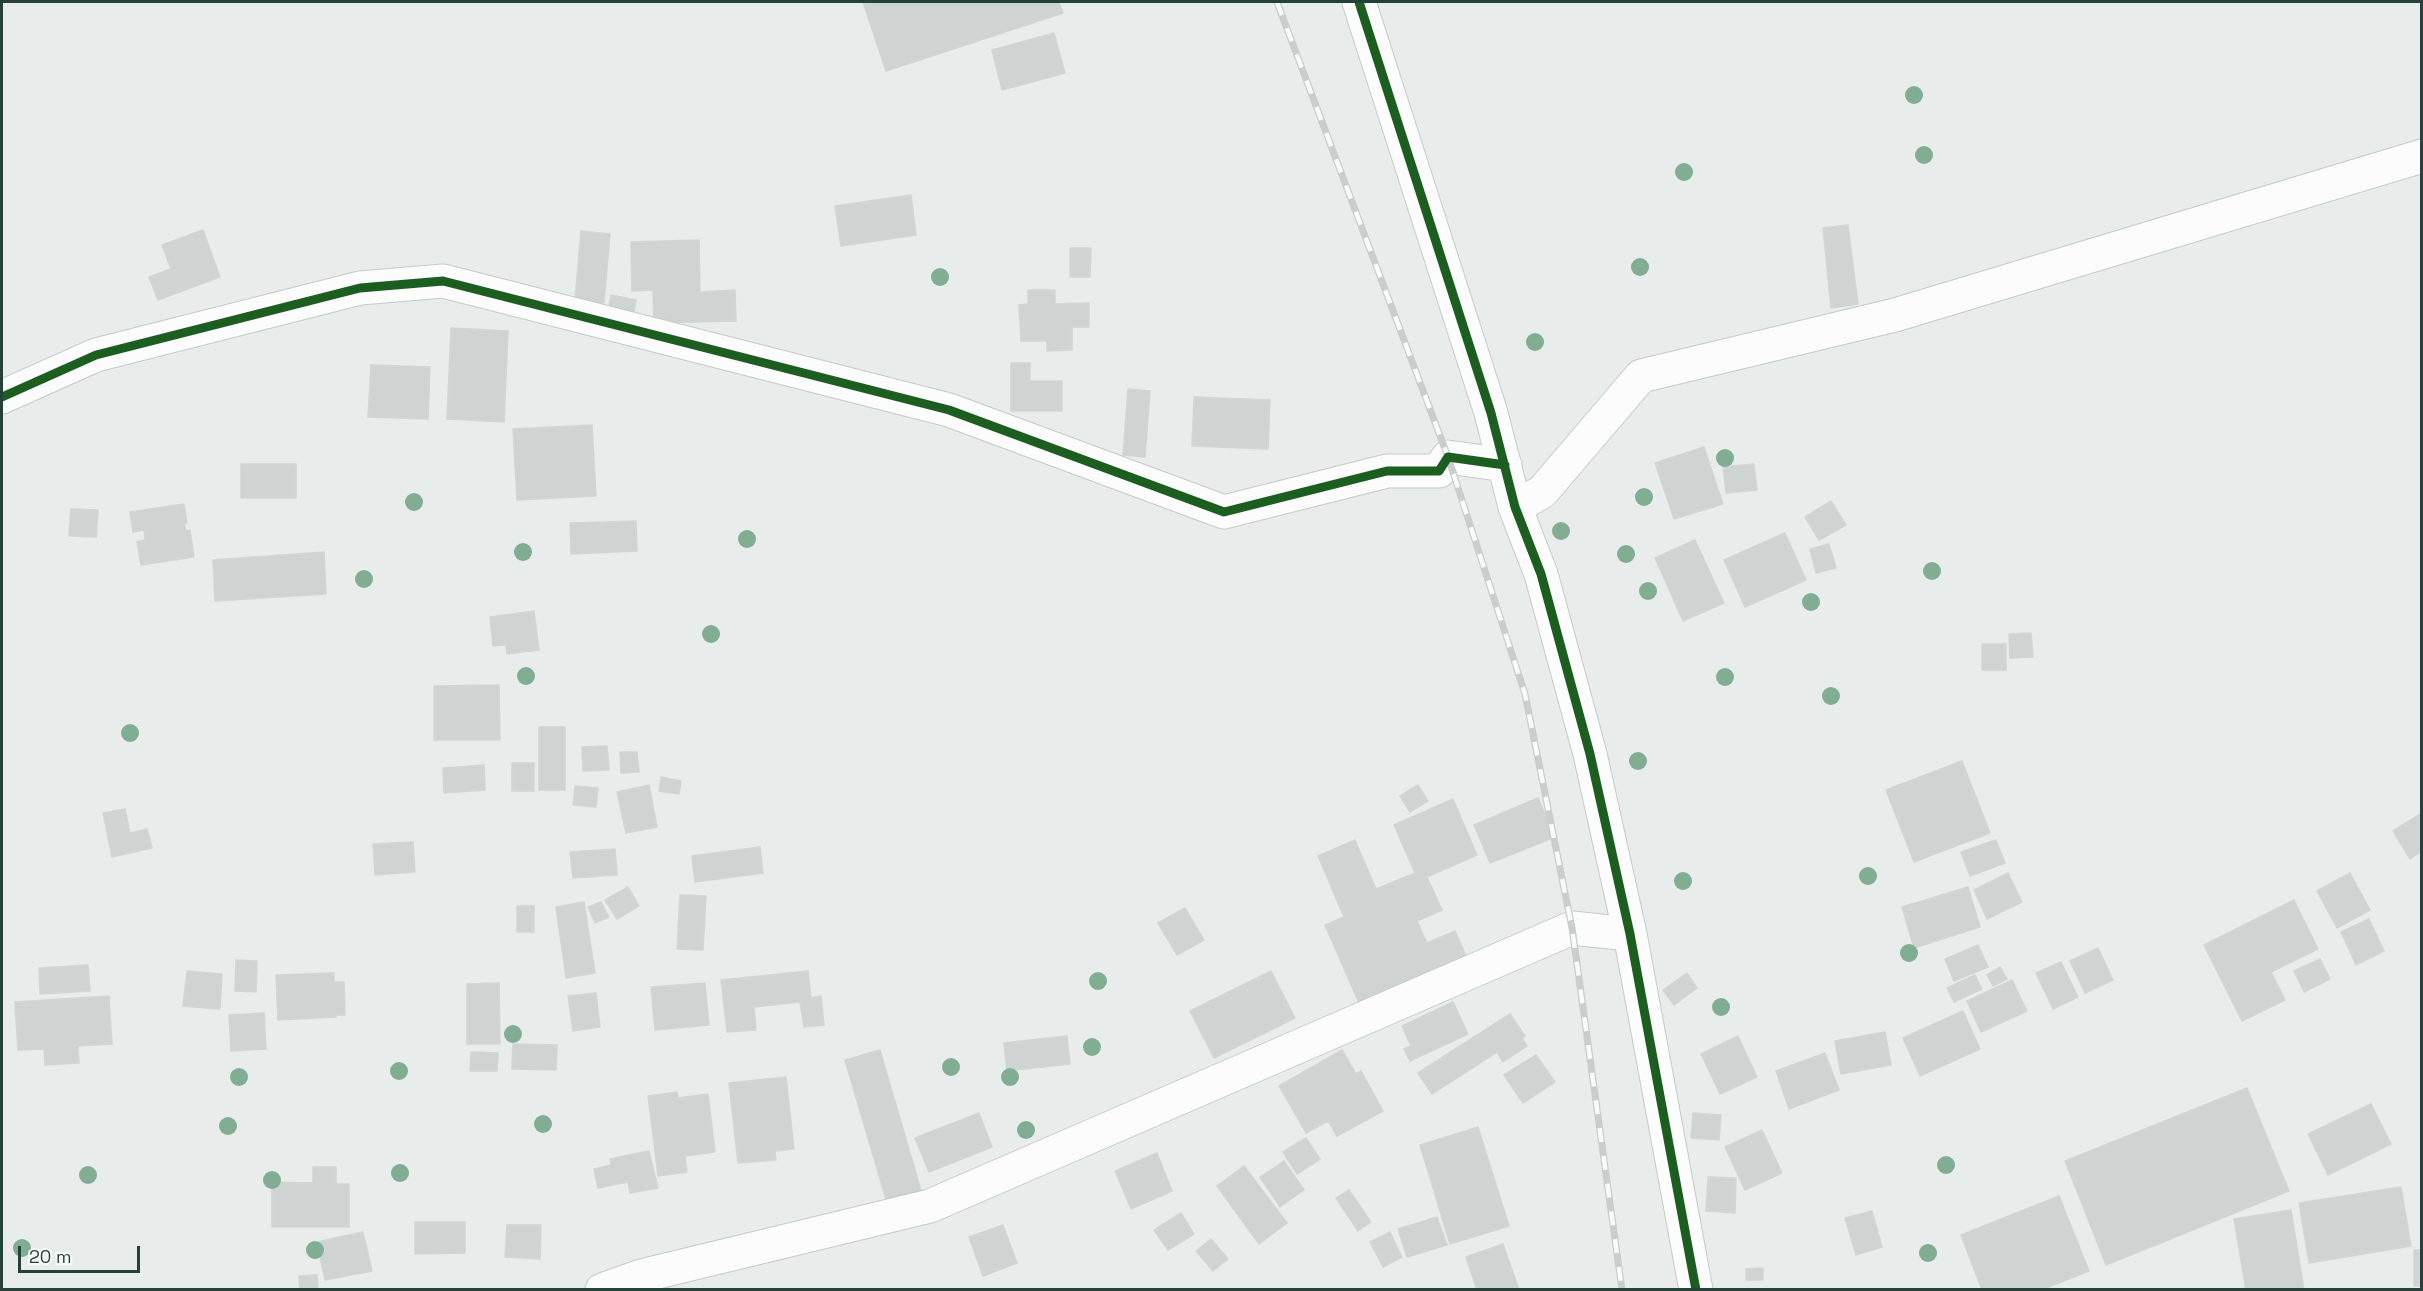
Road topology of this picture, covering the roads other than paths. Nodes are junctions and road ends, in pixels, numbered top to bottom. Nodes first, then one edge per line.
1 (1359, 2) edge
2 (2421, 156) edge
3 (2, 397) edge
4 (1505, 465) junction
5 (1515, 507) junction
6 (1630, 934) junction
7 (602, 1290) edge
8 (1696, 1290) edge

1 - 4 street
2 - 5 street
3 - 4 street
4 - 5 street
5 - 6 street
6 - 7 street
6 - 8 street

